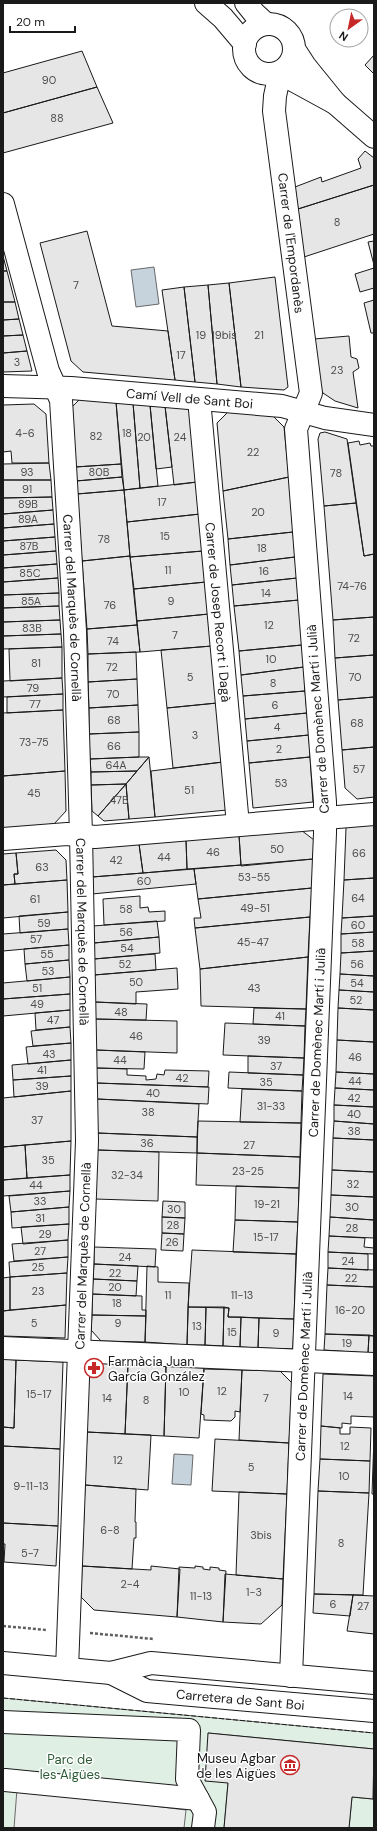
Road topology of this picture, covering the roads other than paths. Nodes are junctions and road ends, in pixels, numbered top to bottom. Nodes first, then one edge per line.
1 (206, 3) edge
2 (228, 3) edge
3 (246, 3) edge
4 (253, 31) junction
5 (294, 49) junction
6 (280, 73) junction
7 (335, 103) junction
8 (374, 137) edge
9 (3, 204) edge
10 (3, 386) edge
11 (55, 387) junction
12 (198, 399) junction
13 (303, 412) junction
14 (374, 426) edge
15 (374, 814) edge
16 (325, 818) junction
17 (238, 825) junction
18 (81, 835) junction
19 (3, 839) edge
20 (3, 1348) edge
21 (79, 1352) junction
22 (304, 1361) junction
23 (374, 1364) edge
24 (3, 1663) edge
25 (67, 1669) junction
26 (111, 1673) junction
27 (291, 1676) junction
28 (374, 1683) edge
29 (374, 1711) edge
30 (3, 1722) edge
31 (5, 1780) dead end
32 (198, 1799) junction
33 (203, 1828) edge

1 - 4 street
2 - 4 street
3 - 4 street
4 - 5 street
4 - 6 street
5 - 6 street
5 - 7 street
6 - 7 street
6 - 13 street, Carrer de l'Empordanès
7 - 8 street
9 - 11 street, Carrer del Marquès de Cornellà
10 - 11 street, Camí Vell de Sant Boi
11 - 12 street, Camí Vell de Sant Boi
11 - 18 street, Carrer del Marquès de Cornellà
12 - 13 street, Camí Vell de Sant Boi
12 - 17 street, Carrer de Josep Recort i Dagà
13 - 14 street, Camí Vell de Sant Boi
13 - 16 street, Carrer de Domènec Martí i Julià
15 - 16 street
16 - 17 street
16 - 22 street, Carrer de Domènec Martí i Julià
17 - 18 street
18 - 19 street
18 - 21 street, Carrer del Marquès de Cornellà
20 - 21 street
21 - 22 street
21 - 25 street, Carrer del Marquès de Cornellà
22 - 23 street
22 - 27 street, Carrer de Domènec Martí i Julià
24 - 25 street, Carretera de Sant Boi
25 - 26 street, Carretera de Sant Boi
26 - 27 street, Carretera de Sant Boi
26 - 29 street, Carretera de Sant Boi
27 - 28 street, Carretera de Sant Boi
30 - 32 street
31 - 32 street
32 - 33 street

